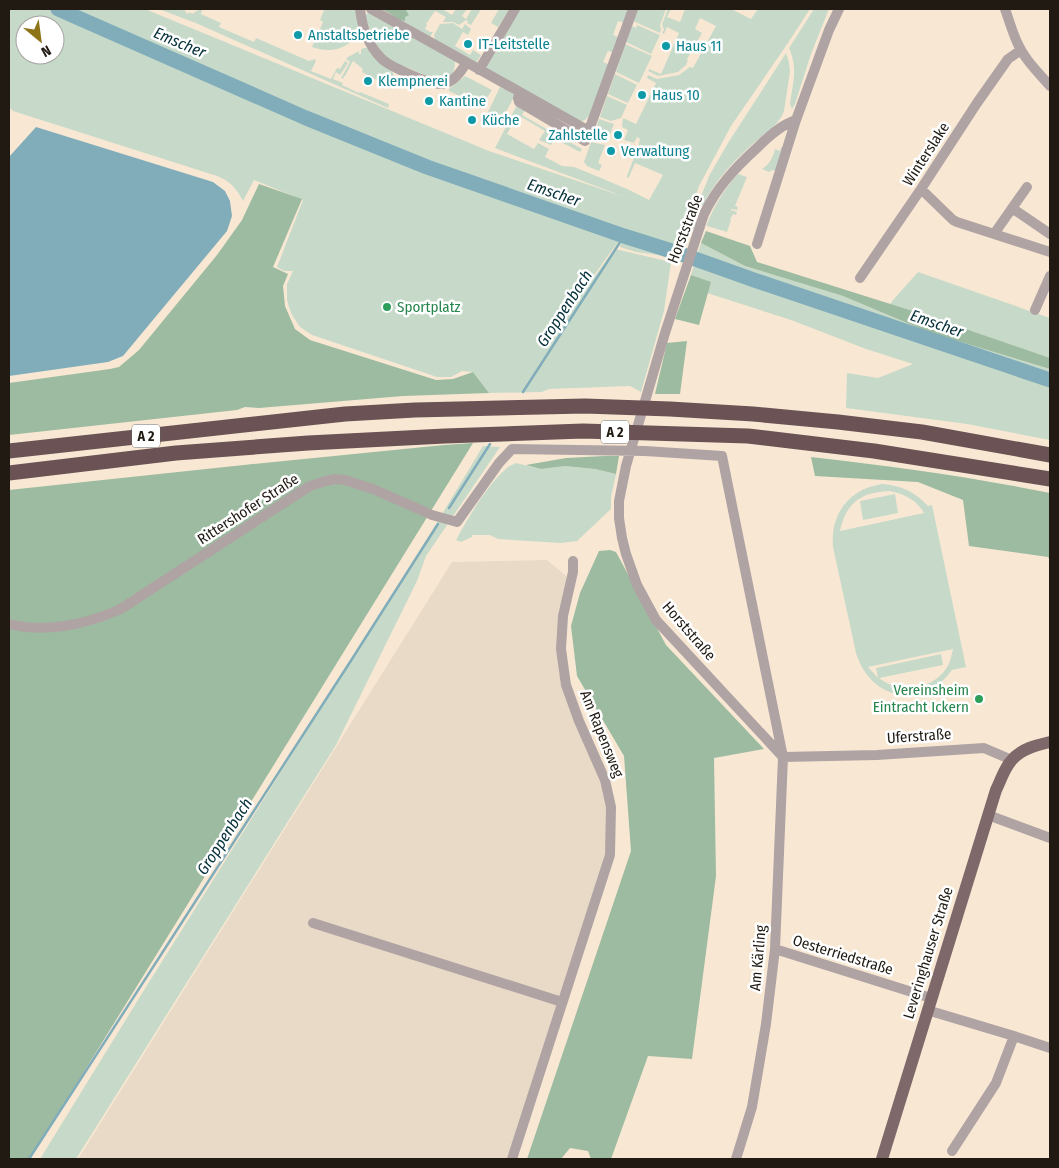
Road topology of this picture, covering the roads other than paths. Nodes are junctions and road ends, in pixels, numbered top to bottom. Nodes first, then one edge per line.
1 (360, 9) edge
2 (371, 9) edge
3 (515, 9) edge
4 (633, 9) edge
5 (839, 9) edge
6 (1005, 9) edge
7 (1021, 50) junction
8 (466, 63) junction
9 (479, 70) junction
10 (1050, 86) edge
11 (796, 120) junction
12 (1027, 186) dead end
13 (921, 189) junction
14 (1012, 208) junction
15 (994, 234) junction
16 (1050, 234) edge
17 (757, 244) dead end
18 (1050, 252) edge
19 (1050, 276) edge
20 (860, 278) dead end
21 (1036, 310) dead end
22 (9, 451) edge
23 (1050, 455) edge
24 (9, 473) edge
25 (1050, 479) edge
26 (573, 561) dead end
27 (9, 624) edge
28 (1050, 742) edge
29 (783, 757) junction
30 (1012, 760) junction
31 (988, 815) junction
32 (1050, 838) edge
33 (313, 923) dead end
34 (776, 950) junction
35 (562, 1002) junction
36 (929, 1004) junction
37 (1014, 1036) junction
38 (1050, 1048) edge
39 (952, 1151) dead end
40 (512, 1159) edge
41 (736, 1159) edge
42 (882, 1159) edge

1 - 8 street
2 - 8 street
3 - 9 street
4 - 9 street
5 - 11 street
6 - 7 street
7 - 10 street
7 - 13 street, Winterslake
8 - 9 street
11 - 17 street
11 - 29 street, Horststraße
12 - 14 street
13 - 15 street
13 - 20 street, Winterslake
14 - 15 street
14 - 16 street
15 - 18 street
19 - 21 street
22 - 23 highway, A 2
24 - 25 highway, A 2
26 - 35 street, Am Rapensweg
27 - 29 street, Rittershofer Straße
28 - 30 main road
29 - 30 street, Uferstraße
29 - 34 street, Am Kärling
30 - 31 main road, Leveringhauser Straße
31 - 32 street
31 - 36 main road, Leveringhauser Straße
33 - 35 street
34 - 36 street, Oesterriedstraße
34 - 41 street, Am Kärling
35 - 40 street, Am Rapensweg
36 - 37 street, Oesterriedstraße
36 - 42 main road, Leveringhauser Straße
37 - 38 street, Oesterriedstraße
37 - 39 street

